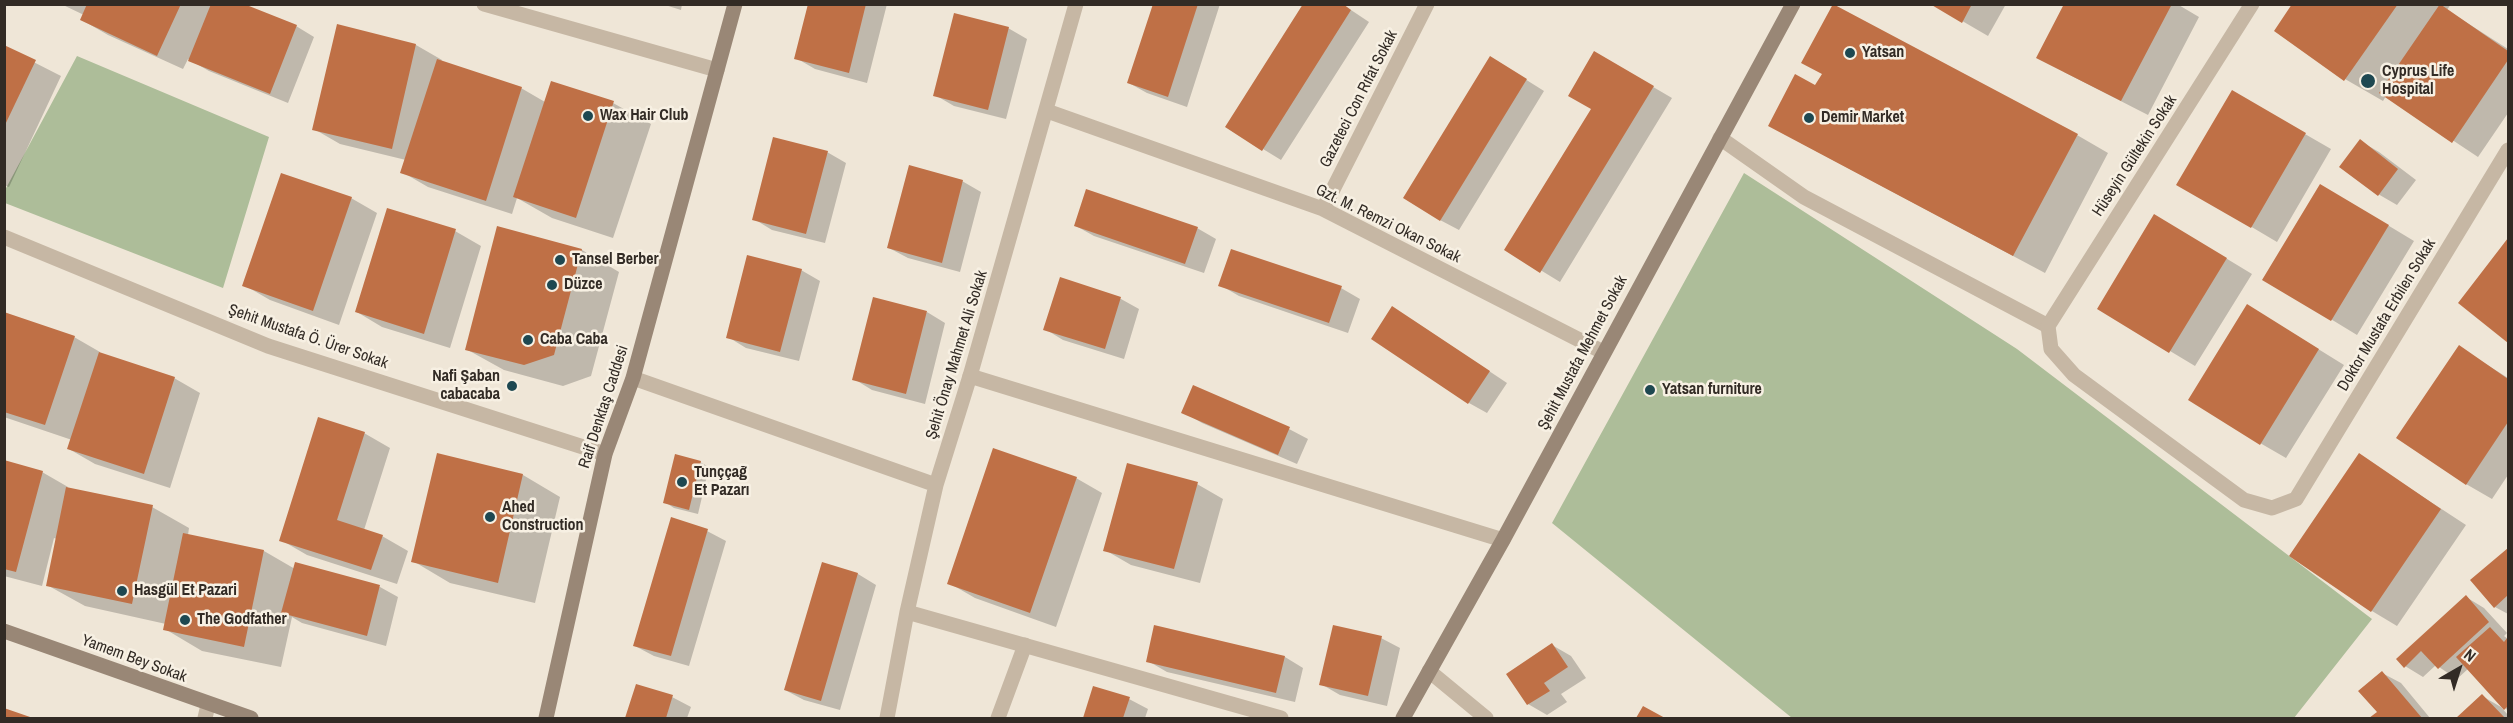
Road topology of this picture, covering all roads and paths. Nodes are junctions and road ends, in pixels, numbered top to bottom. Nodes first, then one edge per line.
1 (484, 4) edge
2 (735, 4) edge
3 (1076, 4) edge
4 (1427, 4) edge
5 (1793, 4) edge
6 (2252, 4) edge
7 (717, 70) junction
8 (1047, 111) junction
9 (1720, 138) junction
10 (2508, 150) edge
11 (1323, 209) junction
12 (4, 237) edge
13 (2048, 326) junction
14 (1603, 352) junction
15 (970, 376) junction
16 (633, 378) junction
17 (605, 454) junction
18 (936, 485) junction
19 (1503, 540) junction
20 (907, 612) junction
21 (4, 631) edge
22 (1026, 645) junction
23 (1429, 671) junction
24 (207, 712) edge
25 (251, 718) edge
26 (546, 718) edge
27 (887, 718) edge
28 (998, 718) edge
29 (1281, 718) edge
30 (1403, 718) edge
31 (1486, 718) edge

1 - 7 street
2 - 7 street, Raif Denktaş Caddesi
3 - 8 street, Şehit Önay Mahmet Ali Sokak
4 - 11 street, Gazeteci Con Rıfat Sokak
5 - 9 street, Şehit Mustafa Mehmet Sokak
6 - 13 street, Hüseyin Gültekin Sokak
7 - 16 street, Raif Denktaş Caddesi
8 - 11 street, Gzt. M. Remzi Okan Sokak
8 - 15 street, Şehit Önay Mahmet Ali Sokak
9 - 13 street
9 - 14 street, Şehit Mustafa Mehmet Sokak
10 - 13 street, Doktor Mustafa Erbilen Sokak
11 - 14 street, Gzt. M. Remzi Okan Sokak
12 - 17 street, Şehit Mustafa Ö. Ürer Sokak
14 - 19 street, Şehit Mustafa Mehmet Sokak
15 - 18 street, Şehit Önay Mahmet Ali Sokak
15 - 19 street
16 - 17 street, Raif Denktaş Caddesi
16 - 18 street
17 - 26 street, Raif Denktaş Caddesi
18 - 20 street, Şehit Önay Mahmet Ali Sokak
19 - 23 street, Şehit Mustafa Mehmet Sokak
20 - 22 street
20 - 27 street, Şehit Önay Mahmet Ali Sokak
21 - 24 street, Yamem Bey Sokak
22 - 28 street
22 - 29 street
23 - 30 street, Şehit Mustafa Mehmet Sokak
23 - 31 street
24 - 25 street, Yamem Bey Sokak

